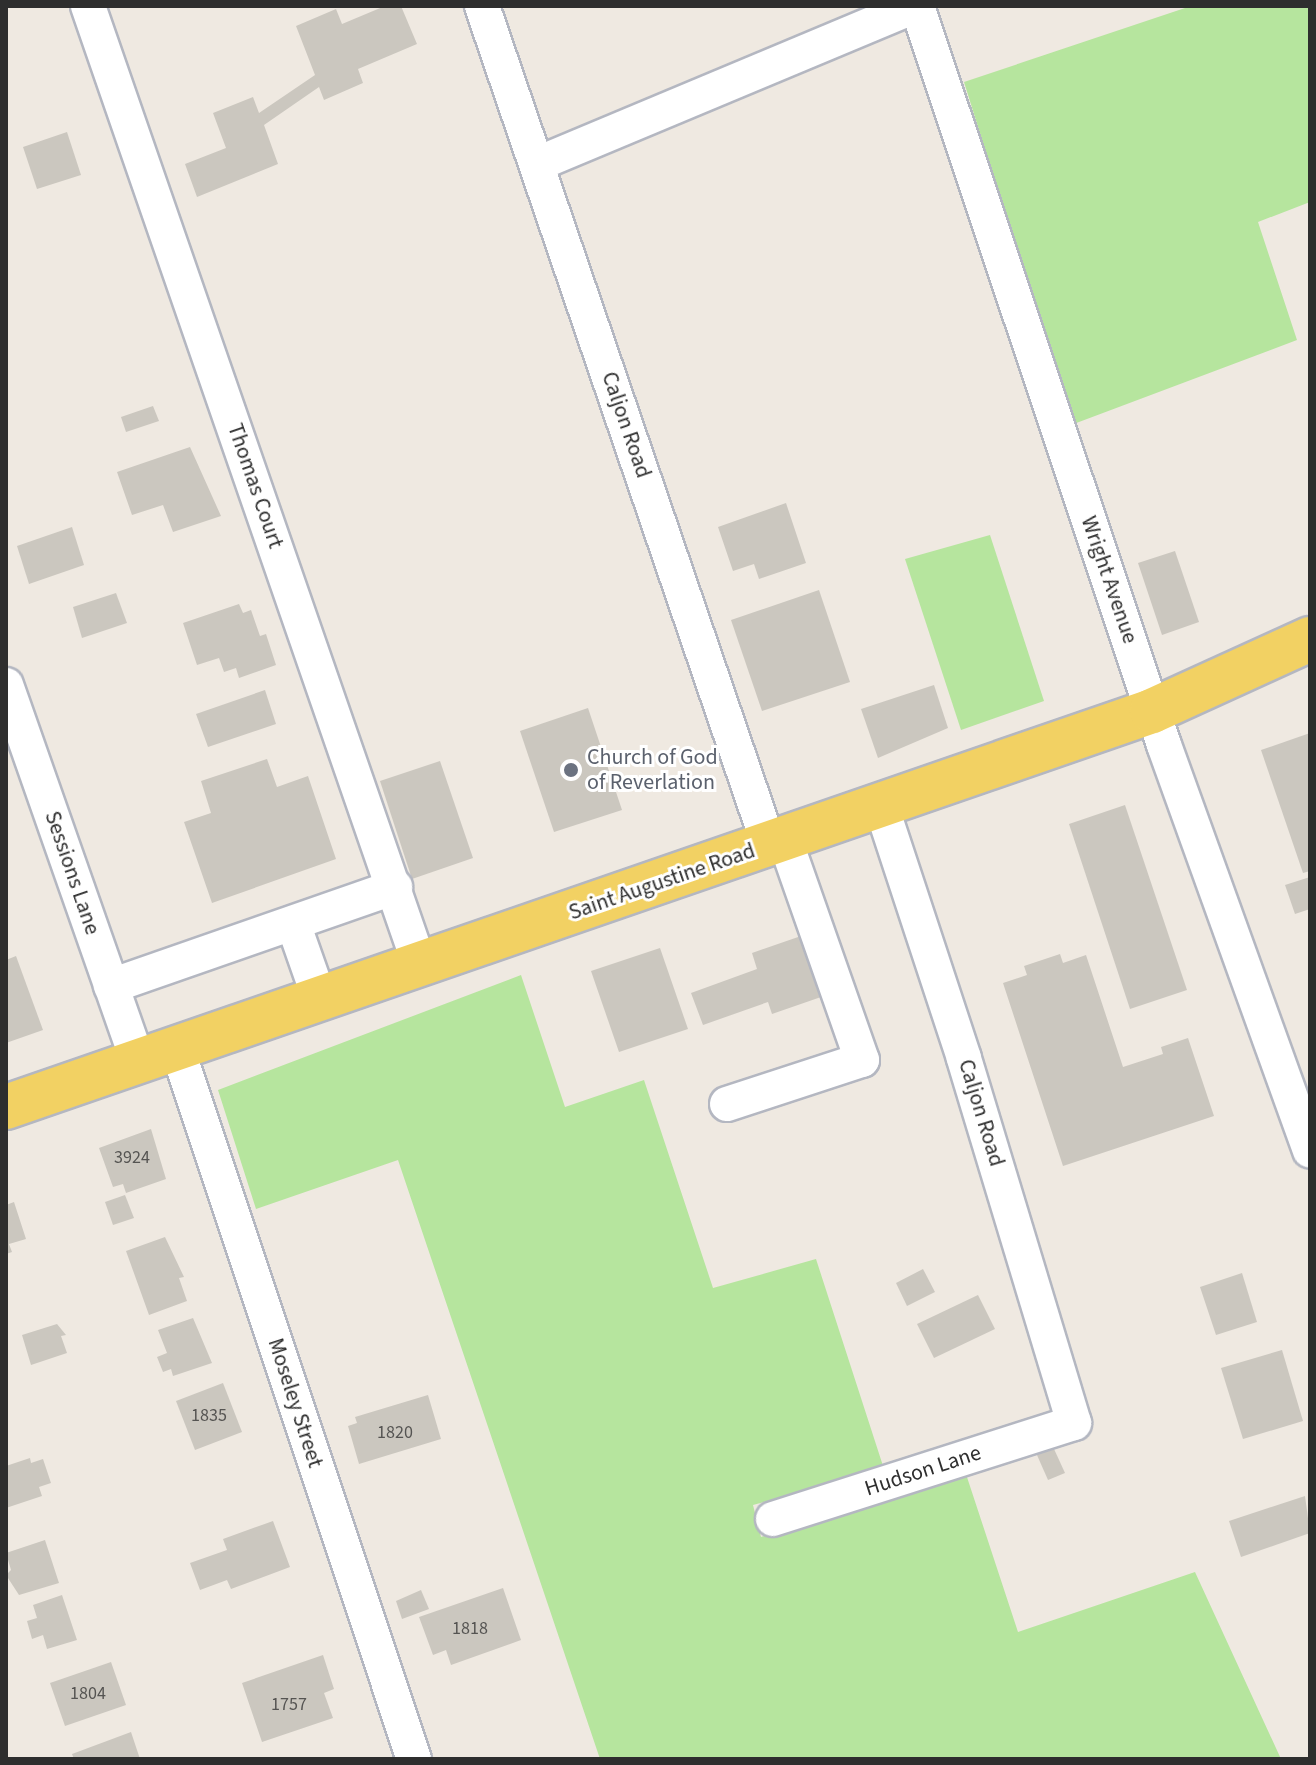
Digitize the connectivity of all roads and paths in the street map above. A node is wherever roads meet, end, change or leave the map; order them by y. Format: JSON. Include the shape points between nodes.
{"nodes":[{"id":1,"x":88,"y":6,"type":"edge"},
{"id":2,"x":482,"y":6,"type":"edge"},
{"id":3,"x":916,"y":6,"type":"edge"},
{"id":4,"x":537,"y":164,"type":"junction"},
{"id":5,"x":1310,"y":639,"type":"edge"},
{"id":6,"x":6,"y":685,"type":"edge"},
{"id":7,"x":1152,"y":711,"type":"junction"},
{"id":8,"x":881,"y":805,"type":"junction"},
{"id":9,"x":777,"y":842,"type":"junction"},
{"id":10,"x":395,"y":887,"type":"junction"},
{"id":11,"x":293,"y":923,"type":"junction"},
{"id":12,"x":420,"y":966,"type":"junction"},
{"id":13,"x":111,"y":986,"type":"junction"},
{"id":14,"x":320,"y":1000,"type":"junction"},
{"id":15,"x":157,"y":1054,"type":"junction"},
{"id":16,"x":727,"y":1104,"type":"dead end"},
{"id":17,"x":6,"y":1107,"type":"edge"},
{"id":18,"x":1310,"y":1150,"type":"edge"},
{"id":19,"x":1074,"y":1423,"type":"joint"},
{"id":20,"x":773,"y":1519,"type":"dead end"},
{"id":21,"x":414,"y":1759,"type":"edge"}],
"edges":[{"from":1,"to":10,"type":"street","name":"Thomas Court"},
{"from":2,"to":4,"type":"street","name":"Caljon Road"},
{"from":3,"to":4,"type":"street"},
{"from":3,"to":7,"type":"street","name":"Wright Avenue"},
{"from":4,"to":9,"type":"street","name":"Caljon Road"},
{"from":5,"to":7,"type":"main road","name":"Saint Augustine Road"},
{"from":6,"to":13,"type":"street","name":"Sessions Lane"},
{"from":7,"to":8,"type":"main road","name":"Saint Augustine Road"},
{"from":7,"to":18,"type":"street","name":"Wright Avenue"},
{"from":8,"to":9,"type":"main road","name":"Saint Augustine Road"},
{"from":8,"to":19,"type":"street","name":"Caljon Road"},
{"from":9,"to":12,"type":"main road","name":"Saint Augustine Road"},
{"from":9,"to":16,"type":"street","name":"Caljon Road","via":[[862,1060]]},
{"from":10,"to":11,"type":"street"},
{"from":10,"to":12,"type":"street","name":"Thomas Court"},
{"from":11,"to":13,"type":"street"},
{"from":11,"to":14,"type":"street"},
{"from":12,"to":14,"type":"main road","name":"Saint Augustine Road"},
{"from":13,"to":15,"type":"street","name":"Sessions Lane"},
{"from":14,"to":15,"type":"main road","name":"Saint Augustine Road"},
{"from":15,"to":17,"type":"main road","name":"Saint Augustine Road"},
{"from":15,"to":21,"type":"street","name":"Moseley Street"},
{"from":19,"to":20,"type":"street","name":"Hudson Lane"}]}
